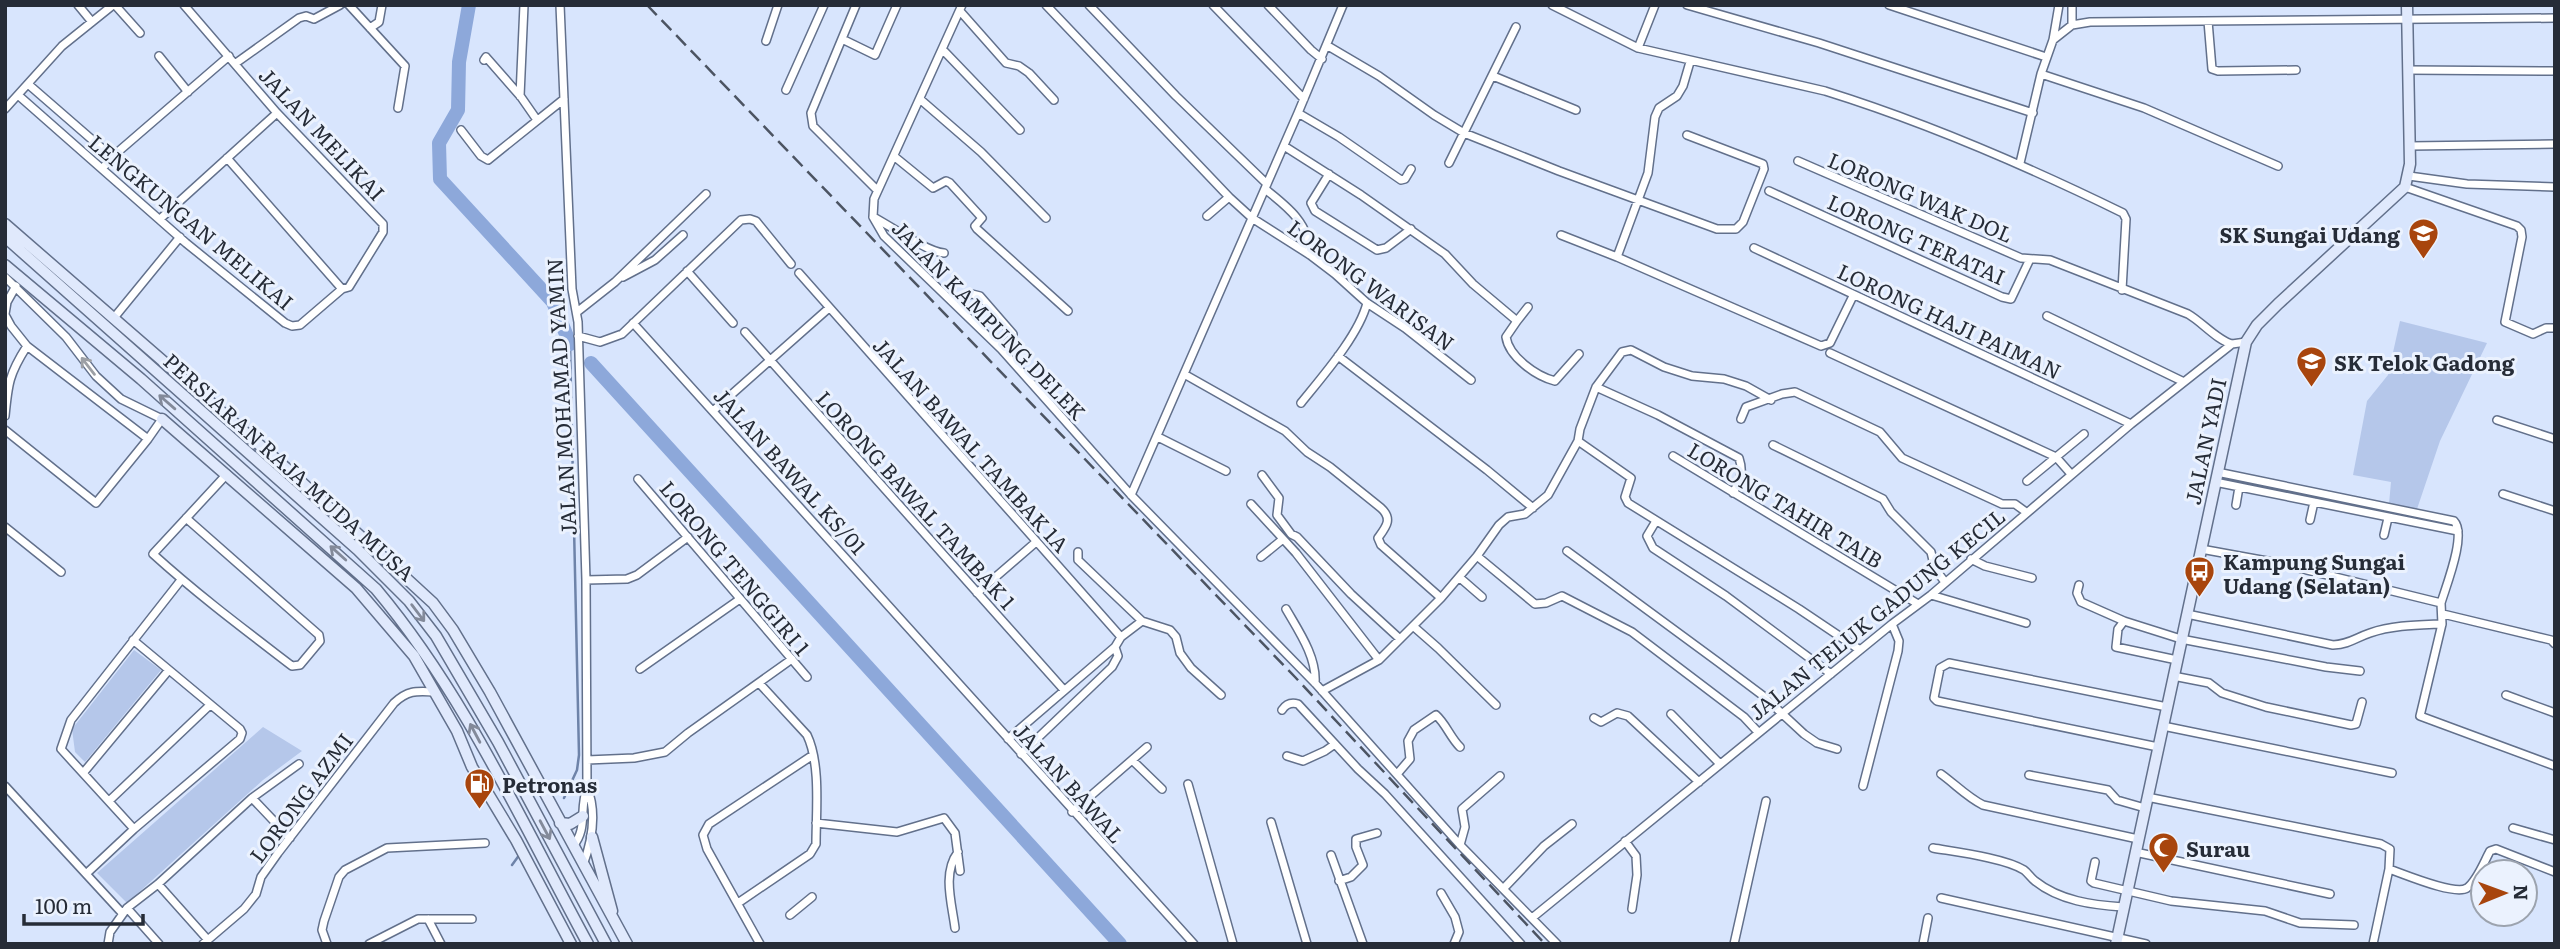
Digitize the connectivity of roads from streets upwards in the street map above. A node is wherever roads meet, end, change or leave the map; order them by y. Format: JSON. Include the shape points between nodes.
{"nodes":[{"id":1,"x":78,"y":5,"type":"edge"},
{"id":2,"x":114,"y":5,"type":"edge"},
{"id":3,"x":184,"y":5,"type":"edge"},
{"id":4,"x":340,"y":5,"type":"edge"},
{"id":5,"x":349,"y":5,"type":"edge"},
{"id":6,"x":383,"y":5,"type":"edge"},
{"id":7,"x":524,"y":5,"type":"edge"},
{"id":8,"x":560,"y":5,"type":"edge"},
{"id":9,"x":778,"y":5,"type":"edge"},
{"id":10,"x":824,"y":5,"type":"edge"},
{"id":11,"x":856,"y":5,"type":"edge"},
{"id":12,"x":897,"y":5,"type":"edge"},
{"id":13,"x":1046,"y":5,"type":"edge"},
{"id":14,"x":1089,"y":5,"type":"edge"},
{"id":15,"x":1213,"y":5,"type":"edge"},
{"id":16,"x":1268,"y":5,"type":"edge"},
{"id":17,"x":1552,"y":5,"type":"edge"},
{"id":18,"x":1655,"y":5,"type":"edge"},
{"id":19,"x":1686,"y":5,"type":"edge"},
{"id":20,"x":1889,"y":5,"type":"edge"},
{"id":21,"x":2060,"y":5,"type":"edge"},
{"id":22,"x":2071,"y":5,"type":"edge"},
{"id":23,"x":2407,"y":5,"type":"edge"},
{"id":24,"x":1343,"y":6,"type":"edge"},
{"id":25,"x":961,"y":8,"type":"edge"},
{"id":26,"x":2555,"y":18,"type":"edge"},
{"id":27,"x":2408,"y":20,"type":"junction"},
{"id":28,"x":2208,"y":21,"type":"junction"},
{"id":29,"x":92,"y":22,"type":"junction"},
{"id":30,"x":2072,"y":25,"type":"junction"},
{"id":31,"x":1516,"y":27,"type":"dead end"},
{"id":32,"x":370,"y":28,"type":"junction"},
{"id":33,"x":140,"y":33,"type":"dead end"},
{"id":34,"x":842,"y":39,"type":"junction"},
{"id":35,"x":2053,"y":40,"type":"junction"},
{"id":36,"x":766,"y":41,"type":"dead end"},
{"id":37,"x":1328,"y":46,"type":"junction"},
{"id":38,"x":1638,"y":48,"type":"junction"},
{"id":39,"x":943,"y":50,"type":"junction"},
{"id":40,"x":159,"y":56,"type":"dead end"},
{"id":41,"x":229,"y":56,"type":"junction"},
{"id":42,"x":2046,"y":57,"type":"junction"},
{"id":43,"x":1322,"y":59,"type":"junction"},
{"id":44,"x":484,"y":60,"type":"dead end"},
{"id":45,"x":1690,"y":62,"type":"junction"},
{"id":46,"x":236,"y":63,"type":"junction"},
{"id":47,"x":2296,"y":70,"type":"dead end"},
{"id":48,"x":2409,"y":70,"type":"junction"},
{"id":49,"x":2555,"y":71,"type":"edge"},
{"id":50,"x":2041,"y":74,"type":"junction"},
{"id":51,"x":1493,"y":76,"type":"junction"},
{"id":52,"x":28,"y":84,"type":"junction"},
{"id":53,"x":786,"y":90,"type":"dead end"},
{"id":54,"x":188,"y":92,"type":"junction"},
{"id":55,"x":18,"y":95,"type":"junction"},
{"id":56,"x":520,"y":96,"type":"junction"},
{"id":57,"x":564,"y":99,"type":"junction"},
{"id":58,"x":1304,"y":99,"type":"junction"},
{"id":59,"x":921,"y":100,"type":"junction"},
{"id":60,"x":1054,"y":100,"type":"dead end"},
{"id":61,"x":398,"y":108,"type":"dead end"},
{"id":62,"x":5,"y":109,"type":"edge"},
{"id":63,"x":1576,"y":110,"type":"dead end"},
{"id":64,"x":278,"y":113,"type":"junction"},
{"id":65,"x":1298,"y":113,"type":"junction"},
{"id":66,"x":2033,"y":113,"type":"junction"},
{"id":67,"x":537,"y":120,"type":"junction"},
{"id":68,"x":461,"y":130,"type":"dead end"},
{"id":69,"x":1020,"y":130,"type":"dead end"},
{"id":70,"x":1464,"y":133,"type":"junction"},
{"id":71,"x":1687,"y":135,"type":"dead end"},
{"id":72,"x":2555,"y":144,"type":"edge"},
{"id":73,"x":1284,"y":146,"type":"junction"},
{"id":74,"x":2410,"y":146,"type":"junction"},
{"id":75,"x":112,"y":157,"type":"junction"},
{"id":76,"x":895,"y":157,"type":"junction"},
{"id":77,"x":226,"y":158,"type":"junction"},
{"id":78,"x":1798,"y":161,"type":"dead end"},
{"id":79,"x":1449,"y":163,"type":"dead end"},
{"id":80,"x":2020,"y":163,"type":"junction"},
{"id":81,"x":2278,"y":166,"type":"dead end"},
{"id":82,"x":102,"y":169,"type":"junction"},
{"id":83,"x":1411,"y":169,"type":"dead end"},
{"id":84,"x":1329,"y":174,"type":"junction"},
{"id":85,"x":2409,"y":176,"type":"junction"},
{"id":86,"x":1266,"y":186,"type":"junction"},
{"id":87,"x":2405,"y":187,"type":"junction"},
{"id":88,"x":2555,"y":187,"type":"edge"},
{"id":89,"x":877,"y":190,"type":"junction"},
{"id":90,"x":1769,"y":191,"type":"dead end"},
{"id":91,"x":705,"y":194,"type":"dead end"},
{"id":92,"x":1229,"y":197,"type":"junction"},
{"id":93,"x":1637,"y":199,"type":"junction"},
{"id":94,"x":1206,"y":216,"type":"dead end"},
{"id":95,"x":873,"y":217,"type":"junction"},
{"id":96,"x":1046,"y":218,"type":"dead end"},
{"id":97,"x":1252,"y":218,"type":"junction"},
{"id":98,"x":160,"y":219,"type":"junction"},
{"id":99,"x":5,"y":224,"type":"edge"},
{"id":100,"x":1411,"y":229,"type":"junction"},
{"id":101,"x":683,"y":235,"type":"dead end"},
{"id":102,"x":1561,"y":235,"type":"dead end"},
{"id":103,"x":5,"y":237,"type":"edge"},
{"id":104,"x":180,"y":237,"type":"junction"},
{"id":105,"x":1754,"y":248,"type":"dead end"},
{"id":106,"x":944,"y":253,"type":"dead end"},
{"id":107,"x":1310,"y":255,"type":"junction"},
{"id":108,"x":1617,"y":257,"type":"junction"},
{"id":109,"x":2031,"y":259,"type":"junction"},
{"id":110,"x":791,"y":264,"type":"dead end"},
{"id":111,"x":5,"y":265,"type":"edge"},
{"id":112,"x":688,"y":271,"type":"junction"},
{"id":113,"x":799,"y":273,"type":"dead end"},
{"id":114,"x":16,"y":274,"type":"junction"},
{"id":115,"x":5,"y":278,"type":"edge"},
{"id":116,"x":619,"y":278,"type":"junction"},
{"id":117,"x":16,"y":288,"type":"junction"},
{"id":118,"x":342,"y":289,"type":"junction"},
{"id":119,"x":2122,"y":290,"type":"junction"},
{"id":120,"x":1853,"y":296,"type":"junction"},
{"id":121,"x":951,"y":300,"type":"junction"},
{"id":122,"x":1367,"y":303,"type":"junction"},
{"id":123,"x":1528,"y":307,"type":"dead end"},
{"id":124,"x":829,"y":308,"type":"junction"},
{"id":125,"x":1068,"y":311,"type":"dead end"},
{"id":126,"x":577,"y":312,"type":"junction"},
{"id":127,"x":5,"y":314,"type":"edge"},
{"id":128,"x":2047,"y":316,"type":"dead end"},
{"id":129,"x":113,"y":319,"type":"junction"},
{"id":130,"x":1517,"y":321,"type":"junction"},
{"id":131,"x":633,"y":323,"type":"junction"},
{"id":132,"x":733,"y":323,"type":"dead end"},
{"id":133,"x":2555,"y":328,"type":"edge"},
{"id":134,"x":745,"y":332,"type":"dead end"},
{"id":135,"x":578,"y":336,"type":"junction"},
{"id":136,"x":2246,"y":342,"type":"junction"},
{"id":137,"x":2232,"y":344,"type":"junction"},
{"id":138,"x":27,"y":346,"type":"junction"},
{"id":139,"x":1001,"y":349,"type":"junction"},
{"id":140,"x":1830,"y":353,"type":"dead end"},
{"id":141,"x":1579,"y":354,"type":"dead end"},
{"id":142,"x":1338,"y":356,"type":"junction"},
{"id":143,"x":770,"y":360,"type":"junction"},
{"id":144,"x":1184,"y":374,"type":"junction"},
{"id":145,"x":1471,"y":380,"type":"dead end"},
{"id":146,"x":2184,"y":382,"type":"junction"},
{"id":147,"x":1596,"y":387,"type":"junction"},
{"id":148,"x":1771,"y":400,"type":"junction"},
{"id":149,"x":1301,"y":403,"type":"dead end"},
{"id":150,"x":714,"y":410,"type":"junction"},
{"id":151,"x":5,"y":416,"type":"edge"},
{"id":152,"x":162,"y":419,"type":"junction"},
{"id":153,"x":1741,"y":419,"type":"dead end"},
{"id":154,"x":2497,"y":420,"type":"dead end"},
{"id":155,"x":2131,"y":424,"type":"junction"},
{"id":156,"x":5,"y":430,"type":"edge"},
{"id":157,"x":2084,"y":434,"type":"dead end"},
{"id":158,"x":1158,"y":437,"type":"junction"},
{"id":159,"x":148,"y":439,"type":"junction"},
{"id":160,"x":2555,"y":439,"type":"edge"},
{"id":161,"x":1578,"y":441,"type":"junction"},
{"id":162,"x":1773,"y":445,"type":"dead end"},
{"id":163,"x":1673,"y":456,"type":"dead end"},
{"id":164,"x":2056,"y":457,"type":"junction"},
{"id":165,"x":1226,"y":471,"type":"dead end"},
{"id":166,"x":227,"y":474,"type":"junction"},
{"id":167,"x":2071,"y":474,"type":"junction"},
{"id":168,"x":1262,"y":475,"type":"dead end"},
{"id":169,"x":2216,"y":477,"type":"junction"},
{"id":170,"x":638,"y":479,"type":"dead end"},
{"id":171,"x":2027,"y":481,"type":"dead end"},
{"id":172,"x":2239,"y":487,"type":"junction"},
{"id":173,"x":1733,"y":493,"type":"junction"},
{"id":174,"x":2503,"y":494,"type":"dead end"},
{"id":175,"x":1131,"y":495,"type":"junction"},
{"id":176,"x":2314,"y":502,"type":"junction"},
{"id":177,"x":1251,"y":504,"type":"dead end"},
{"id":178,"x":2236,"y":505,"type":"dead end"},
{"id":179,"x":1533,"y":509,"type":"junction"},
{"id":180,"x":2555,"y":511,"type":"edge"},
{"id":181,"x":2026,"y":512,"type":"junction"},
{"id":182,"x":186,"y":518,"type":"junction"},
{"id":183,"x":2388,"y":518,"type":"junction"},
{"id":184,"x":2310,"y":520,"type":"dead end"},
{"id":185,"x":1656,"y":521,"type":"junction"},
{"id":186,"x":5,"y":527,"type":"edge"},
{"id":187,"x":2458,"y":529,"type":"junction"},
{"id":188,"x":2384,"y":535,"type":"dead end"},
{"id":189,"x":688,"y":537,"type":"junction"},
{"id":190,"x":1283,"y":538,"type":"junction"},
{"id":191,"x":1036,"y":542,"type":"junction"},
{"id":192,"x":2201,"y":549,"type":"junction"},
{"id":193,"x":1567,"y":551,"type":"dead end"},
{"id":194,"x":1078,"y":552,"type":"dead end"},
{"id":195,"x":1477,"y":556,"type":"junction"},
{"id":196,"x":1261,"y":557,"type":"dead end"},
{"id":197,"x":1971,"y":559,"type":"junction"},
{"id":198,"x":61,"y":572,"type":"dead end"},
{"id":199,"x":1459,"y":577,"type":"junction"},
{"id":200,"x":2032,"y":578,"type":"dead end"},
{"id":201,"x":181,"y":580,"type":"junction"},
{"id":202,"x":586,"y":580,"type":"junction"},
{"id":203,"x":1945,"y":582,"type":"junction"},
{"id":204,"x":2079,"y":585,"type":"dead end"},
{"id":205,"x":977,"y":593,"type":"junction"},
{"id":206,"x":1931,"y":595,"type":"junction"},
{"id":207,"x":1482,"y":597,"type":"dead end"},
{"id":208,"x":1441,"y":598,"type":"junction"},
{"id":209,"x":740,"y":599,"type":"junction"},
{"id":210,"x":2441,"y":603,"type":"junction"},
{"id":211,"x":1918,"y":604,"type":"junction"},
{"id":212,"x":1286,"y":609,"type":"dead end"},
{"id":213,"x":2187,"y":614,"type":"junction"},
{"id":214,"x":2443,"y":614,"type":"junction"},
{"id":215,"x":1142,"y":621,"type":"junction"},
{"id":216,"x":2123,"y":621,"type":"junction"},
{"id":217,"x":2026,"y":623,"type":"dead end"},
{"id":218,"x":1892,"y":624,"type":"junction"},
{"id":219,"x":2442,"y":624,"type":"junction"},
{"id":220,"x":1413,"y":626,"type":"junction"},
{"id":221,"x":1121,"y":636,"type":"junction"},
{"id":222,"x":1400,"y":639,"type":"junction"},
{"id":223,"x":2181,"y":639,"type":"junction"},
{"id":224,"x":133,"y":640,"type":"junction"},
{"id":225,"x":921,"y":642,"type":"joint"},
{"id":226,"x":2555,"y":644,"type":"edge"},
{"id":227,"x":1115,"y":647,"type":"junction"},
{"id":228,"x":1860,"y":650,"type":"junction"},
{"id":229,"x":792,"y":659,"type":"junction"},
{"id":230,"x":1379,"y":660,"type":"junction"},
{"id":231,"x":2177,"y":660,"type":"junction"},
{"id":232,"x":640,"y":669,"type":"dead end"},
{"id":233,"x":168,"y":671,"type":"junction"},
{"id":234,"x":2360,"y":671,"type":"dead end"},
{"id":235,"x":1831,"y":674,"type":"junction"},
{"id":236,"x":2174,"y":676,"type":"junction"},
{"id":237,"x":807,"y":677,"type":"dead end"},
{"id":238,"x":759,"y":683,"type":"junction"},
{"id":239,"x":1315,"y":683,"type":"junction"},
{"id":240,"x":1064,"y":690,"type":"junction"},
{"id":241,"x":1322,"y":691,"type":"junction"},
{"id":242,"x":435,"y":692,"type":"junction"},
{"id":243,"x":1222,"y":695,"type":"dead end"},
{"id":244,"x":2506,"y":695,"type":"dead end"},
{"id":245,"x":2362,"y":702,"type":"dead end"},
{"id":246,"x":210,"y":705,"type":"junction"},
{"id":247,"x":1496,"y":705,"type":"dead end"},
{"id":248,"x":2167,"y":707,"type":"junction"},
{"id":249,"x":1282,"y":710,"type":"dead end"},
{"id":250,"x":2555,"y":713,"type":"edge"},
{"id":251,"x":1671,"y":714,"type":"dead end"},
{"id":252,"x":1780,"y":714,"type":"junction"},
{"id":253,"x":1594,"y":718,"type":"dead end"},
{"id":254,"x":2163,"y":726,"type":"junction"},
{"id":255,"x":1758,"y":733,"type":"junction"},
{"id":256,"x":1008,"y":739,"type":"junction"},
{"id":257,"x":1335,"y":744,"type":"junction"},
{"id":258,"x":1147,"y":747,"type":"dead end"},
{"id":259,"x":1460,"y":747,"type":"dead end"},
{"id":260,"x":2158,"y":747,"type":"junction"},
{"id":261,"x":1837,"y":749,"type":"dead end"},
{"id":262,"x":1021,"y":754,"type":"junction"},
{"id":263,"x":813,"y":755,"type":"junction"},
{"id":264,"x":1287,"y":756,"type":"dead end"},
{"id":265,"x":587,"y":760,"type":"junction"},
{"id":266,"x":1132,"y":760,"type":"junction"},
{"id":267,"x":299,"y":764,"type":"dead end"},
{"id":268,"x":1720,"y":764,"type":"junction"},
{"id":269,"x":2555,"y":766,"type":"edge"},
{"id":270,"x":84,"y":772,"type":"junction"},
{"id":271,"x":1398,"y":773,"type":"junction"},
{"id":272,"x":2392,"y":773,"type":"dead end"},
{"id":273,"x":1941,"y":774,"type":"dead end"},
{"id":274,"x":2029,"y":775,"type":"dead end"},
{"id":275,"x":1500,"y":776,"type":"dead end"},
{"id":276,"x":1699,"y":782,"type":"junction"},
{"id":277,"x":1188,"y":784,"type":"dead end"},
{"id":278,"x":5,"y":786,"type":"edge"},
{"id":279,"x":1863,"y":786,"type":"dead end"},
{"id":280,"x":587,"y":787,"type":"junction"},
{"id":281,"x":1162,"y":789,"type":"dead end"},
{"id":282,"x":251,"y":798,"type":"junction"},
{"id":283,"x":109,"y":801,"type":"junction"},
{"id":284,"x":1766,"y":801,"type":"dead end"},
{"id":285,"x":2146,"y":802,"type":"junction"},
{"id":286,"x":1072,"y":812,"type":"junction"},
{"id":287,"x":583,"y":816,"type":"junction"},
{"id":288,"x":1271,"y":822,"type":"dead end"},
{"id":289,"x":559,"y":823,"type":"junction"},
{"id":290,"x":816,"y":823,"type":"junction"},
{"id":291,"x":1572,"y":824,"type":"dead end"},
{"id":292,"x":2514,"y":828,"type":"dead end"},
{"id":293,"x":134,"y":829,"type":"junction"},
{"id":294,"x":1377,"y":833,"type":"dead end"},
{"id":295,"x":592,"y":837,"type":"junction"},
{"id":296,"x":290,"y":838,"type":"junction"},
{"id":297,"x":2138,"y":839,"type":"junction"},
{"id":298,"x":2555,"y":840,"type":"edge"},
{"id":299,"x":1625,"y":841,"type":"junction"},
{"id":300,"x":485,"y":843,"type":"dead end"},
{"id":301,"x":1460,"y":845,"type":"junction"},
{"id":302,"x":573,"y":846,"type":"junction"},
{"id":303,"x":1933,"y":848,"type":"dead end"},
{"id":304,"x":958,"y":852,"type":"junction"},
{"id":305,"x":2135,"y":852,"type":"junction"},
{"id":306,"x":1331,"y":855,"type":"dead end"},
{"id":307,"x":2095,"y":862,"type":"dead end"},
{"id":308,"x":544,"y":863,"type":"junction"},
{"id":309,"x":583,"y":865,"type":"junction"},
{"id":310,"x":532,"y":869,"type":"junction"},
{"id":311,"x":2389,"y":869,"type":"junction"},
{"id":312,"x":960,"y":871,"type":"dead end"},
{"id":313,"x":2555,"y":872,"type":"edge"},
{"id":314,"x":87,"y":873,"type":"junction"},
{"id":315,"x":1339,"y":881,"type":"junction"},
{"id":316,"x":574,"y":883,"type":"junction"},
{"id":317,"x":158,"y":884,"type":"junction"},
{"id":318,"x":1504,"y":888,"type":"junction"},
{"id":319,"x":2128,"y":890,"type":"junction"},
{"id":320,"x":1441,"y":893,"type":"dead end"},
{"id":321,"x":2330,"y":894,"type":"dead end"},
{"id":322,"x":812,"y":897,"type":"dead end"},
{"id":323,"x":601,"y":898,"type":"junction"},
{"id":324,"x":1941,"y":898,"type":"dead end"},
{"id":325,"x":738,"y":902,"type":"junction"},
{"id":326,"x":2123,"y":907,"type":"junction"},
{"id":327,"x":1632,"y":909,"type":"dead end"},
{"id":328,"x":125,"y":910,"type":"junction"},
{"id":329,"x":790,"y":915,"type":"dead end"},
{"id":330,"x":1532,"y":918,"type":"junction"},
{"id":331,"x":1928,"y":918,"type":"dead end"},
{"id":332,"x":428,"y":919,"type":"junction"},
{"id":333,"x":472,"y":919,"type":"dead end"},
{"id":334,"x":2354,"y":925,"type":"dead end"},
{"id":335,"x":617,"y":926,"type":"junction"},
{"id":336,"x":955,"y":928,"type":"dead end"},
{"id":337,"x":2117,"y":940,"type":"edge"},
{"id":338,"x":206,"y":942,"type":"edge"},
{"id":339,"x":108,"y":944,"type":"edge"},
{"id":340,"x":159,"y":944,"type":"edge"},
{"id":341,"x":327,"y":944,"type":"edge"},
{"id":342,"x":369,"y":944,"type":"edge"},
{"id":343,"x":441,"y":944,"type":"edge"},
{"id":344,"x":571,"y":944,"type":"edge"},
{"id":345,"x":588,"y":944,"type":"edge"},
{"id":346,"x":606,"y":944,"type":"edge"},
{"id":347,"x":627,"y":944,"type":"edge"},
{"id":348,"x":760,"y":944,"type":"edge"},
{"id":349,"x":1194,"y":944,"type":"edge"},
{"id":350,"x":1233,"y":944,"type":"edge"},
{"id":351,"x":1307,"y":944,"type":"edge"},
{"id":352,"x":1363,"y":944,"type":"edge"},
{"id":353,"x":1454,"y":944,"type":"edge"},
{"id":354,"x":1521,"y":944,"type":"edge"},
{"id":355,"x":1557,"y":944,"type":"edge"},
{"id":356,"x":1734,"y":944,"type":"edge"},
{"id":357,"x":1923,"y":944,"type":"edge"},
{"id":358,"x":2146,"y":944,"type":"edge"},
{"id":359,"x":2373,"y":944,"type":"edge"}],
"edges":[{"from":1,"to":29,"type":"street"},
{"from":2,"to":29,"type":"street"},
{"from":2,"to":33,"type":"street"},
{"from":3,"to":41,"type":"street","name":"JALAN MELIKAI"},
{"from":4,"to":46,"type":"street","via":[[314,19],[299,18]]},
{"from":5,"to":32,"type":"street"},
{"from":6,"to":32,"type":"street","via":[[379,22]]},
{"from":7,"to":56,"type":"street"},
{"from":8,"to":57,"type":"street","name":"JALAN MOHAMAD YAMIN"},
{"from":9,"to":36,"type":"street"},
{"from":10,"to":53,"type":"street"},
{"from":11,"to":34,"type":"street"},
{"from":12,"to":34,"type":"street","via":[[875,55]]},
{"from":13,"to":92,"type":"street","name":"LORONG WARISAN"},
{"from":14,"to":86,"type":"street"},
{"from":15,"to":58,"type":"street"},
{"from":16,"to":43,"type":"street"},
{"from":17,"to":38,"type":"street"},
{"from":18,"to":38,"type":"street"},
{"from":19,"to":66,"type":"street"},
{"from":20,"to":42,"type":"street"},
{"from":21,"to":35,"type":"street"},
{"from":22,"to":30,"type":"street"},
{"from":23,"to":27,"type":"street","name":"JALAN YADI"},
{"from":24,"to":37,"type":"street"},
{"from":25,"to":39,"type":"street"},
{"from":25,"to":60,"type":"street","via":[[1006,63],[1029,73]]},
{"from":26,"to":27,"type":"street"},
{"from":27,"to":28,"type":"street"},
{"from":27,"to":48,"type":"street","name":"JALAN YADI"},
{"from":28,"to":30,"type":"street"},
{"from":28,"to":47,"type":"street","via":[[2212,69]]},
{"from":29,"to":52,"type":"street","via":[[62,46]]},
{"from":30,"to":35,"type":"street"},
{"from":31,"to":51,"type":"street"},
{"from":32,"to":61,"type":"street","via":[[405,66]]},
{"from":34,"to":89,"type":"street","via":[[810,120]]},
{"from":35,"to":42,"type":"street"},
{"from":37,"to":43,"type":"street"},
{"from":37,"to":70,"type":"street"},
{"from":38,"to":45,"type":"street"},
{"from":39,"to":59,"type":"street"},
{"from":39,"to":69,"type":"street"},
{"from":40,"to":54,"type":"street"},
{"from":41,"to":46,"type":"street","name":"JALAN MELIKAI"},
{"from":41,"to":54,"type":"street"},
{"from":42,"to":50,"type":"street"},
{"from":43,"to":58,"type":"street"},
{"from":44,"to":56,"type":"street","via":[[486,57]]},
{"from":45,"to":80,"type":"street","via":[[1825,91]]},
{"from":45,"to":93,"type":"street","via":[[1677,96],[1659,108],[1655,117],[1648,170]]},
{"from":46,"to":64,"type":"street","name":"JALAN MELIKAI"},
{"from":48,"to":49,"type":"street"},
{"from":48,"to":74,"type":"street","name":"JALAN YADI"},
{"from":50,"to":66,"type":"street"},
{"from":50,"to":81,"type":"street","via":[[2144,108]]},
{"from":51,"to":63,"type":"street"},
{"from":51,"to":70,"type":"street"},
{"from":52,"to":55,"type":"street"},
{"from":52,"to":75,"type":"street"},
{"from":54,"to":75,"type":"street"},
{"from":55,"to":62,"type":"street"},
{"from":55,"to":82,"type":"street","name":"LENGKUNGAN MELIKAI"},
{"from":56,"to":67,"type":"street"},
{"from":57,"to":67,"type":"street"},
{"from":57,"to":126,"type":"street","name":"JALAN MOHAMAD YAMIN","via":[[572,289]]},
{"from":58,"to":65,"type":"street"},
{"from":59,"to":76,"type":"street"},
{"from":59,"to":96,"type":"street"},
{"from":64,"to":77,"type":"street"},
{"from":64,"to":118,"type":"street","name":"JALAN MELIKAI","via":[[383,224],[383,232],[349,288]]},
{"from":65,"to":73,"type":"street"},
{"from":65,"to":83,"type":"street","via":[[1401,180]]},
{"from":66,"to":80,"type":"street"},
{"from":67,"to":68,"type":"street","via":[[488,160]]},
{"from":70,"to":79,"type":"street"},
{"from":70,"to":93,"type":"street"},
{"from":71,"to":93,"type":"street","via":[[1763,164],[1743,222],[1736,229],[1717,229]]},
{"from":72,"to":74,"type":"street"},
{"from":73,"to":84,"type":"street"},
{"from":73,"to":86,"type":"street"},
{"from":74,"to":85,"type":"street","name":"JALAN YADI"},
{"from":75,"to":82,"type":"street"},
{"from":76,"to":89,"type":"street"},
{"from":76,"to":125,"type":"street","via":[[933,188],[950,183],[982,218],[977,229]]},
{"from":77,"to":98,"type":"street"},
{"from":77,"to":118,"type":"street"},
{"from":78,"to":109,"type":"street","name":"LORONG WAK DOL"},
{"from":80,"to":119,"type":"street","via":[[2123,213]]},
{"from":82,"to":98,"type":"street","name":"LENGKUNGAN MELIKAI"},
{"from":84,"to":100,"type":"street"},
{"from":84,"to":100,"type":"street","via":[[1311,203],[1315,211],[1377,250]]},
{"from":85,"to":87,"type":"street","name":"JALAN YADI"},
{"from":85,"to":88,"type":"street","via":[[2467,184]]},
{"from":86,"to":97,"type":"street"},
{"from":86,"to":107,"type":"street","via":[[1304,227]]},
{"from":87,"to":133,"type":"street","via":[[2521,230],[2507,324],[2533,334]]},
{"from":87,"to":136,"type":"street","name":"JALAN YADI","via":[[2278,304]]},
{"from":89,"to":95,"type":"street","name":"JALAN KAMPUNG DELEK"},
{"from":90,"to":109,"type":"street","name":"LORONG TERATAI","via":[[2002,297],[2011,299],[2015,294]]},
{"from":91,"to":116,"type":"street"},
{"from":92,"to":94,"type":"street"},
{"from":92,"to":97,"type":"street","name":"LORONG WARISAN"},
{"from":93,"to":108,"type":"street"},
{"from":95,"to":106,"type":"street","via":[[928,250]]},
{"from":95,"to":121,"type":"street","name":"JALAN KAMPUNG DELEK","via":[[884,236]]},
{"from":97,"to":107,"type":"street","name":"LORONG WARISAN"},
{"from":97,"to":144,"type":"street"},
{"from":98,"to":104,"type":"street","name":"LENGKUNGAN MELIKAI"},
{"from":99,"to":129,"type":"street"},
{"from":100,"to":130,"type":"street"},
{"from":101,"to":116,"type":"street","via":[[655,260]]},
{"from":102,"to":108,"type":"street"},
{"from":103,"to":316,"type":"street","name":"PERSIARAN RAJA MUDA MUSA","one_way":true,"via":[[358,550],[409,601],[471,693]]},
{"from":104,"to":118,"type":"street","name":"LENGKUNGAN MELIKAI","via":[[292,326],[307,321]]},
{"from":104,"to":129,"type":"street"},
{"from":105,"to":120,"type":"street","name":"LORONG HAJI PAIMAN"},
{"from":107,"to":122,"type":"street","name":"LORONG WARISAN"},
{"from":108,"to":120,"type":"street","via":[[1821,346],[1830,343]]},
{"from":109,"to":119,"type":"street","name":"LORONG WAK DOL","via":[[2050,260]]},
{"from":110,"to":112,"type":"street","via":[[756,221],[746,219]]},
{"from":111,"to":114,"type":"street","name":"PERSIARAN RAJA MUDA MUSA"},
{"from":112,"to":131,"type":"street"},
{"from":112,"to":132,"type":"street"},
{"from":113,"to":124,"type":"street","name":"JALAN BAWAL TAMBAK 1A"},
{"from":114,"to":117,"type":"street"},
{"from":308,"to":114,"type":"street","name":"PERSIARAN RAJA MUDA MUSA","one_way":true,"via":[[463,710],[410,630],[376,589]]},
{"from":115,"to":117,"type":"street"},
{"from":116,"to":126,"type":"street"},
{"from":117,"to":127,"type":"street"},
{"from":152,"to":117,"type":"street","one_way":true,"via":[[121,399],[104,384],[66,337]]},
{"from":119,"to":137,"type":"street","name":"LORONG WAK DOL","via":[[2188,314]]},
{"from":120,"to":155,"type":"street","name":"LORONG HAJI PAIMAN"},
{"from":121,"to":139,"type":"street","name":"JALAN KAMPUNG DELEK"},
{"from":121,"to":139,"type":"street","via":[[972,293],[980,296],[1013,334]]},
{"from":122,"to":142,"type":"street"},
{"from":122,"to":145,"type":"street","name":"LORONG WARISAN"},
{"from":123,"to":130,"type":"street"},
{"from":124,"to":143,"type":"street"},
{"from":124,"to":191,"type":"street","name":"JALAN BAWAL TAMBAK 1A"},
{"from":126,"to":135,"type":"street","name":"JALAN MOHAMAD YAMIN"},
{"from":127,"to":138,"type":"street"},
{"from":128,"to":146,"type":"street"},
{"from":129,"to":289,"type":"street","via":[[433,603],[490,692]]},
{"from":130,"to":141,"type":"street","via":[[1506,337],[1507,345],[1517,358],[1548,379],[1560,377]]},
{"from":131,"to":135,"type":"street","via":[[607,341]]},
{"from":131,"to":150,"type":"street","name":"JALAN BAWAL KS/01"},
{"from":134,"to":143,"type":"street","name":"LORONG BAWAL TAMBAK 1"},
{"from":135,"to":202,"type":"street","name":"JALAN MOHAMAD YAMIN"},
{"from":136,"to":137,"type":"street"},
{"from":136,"to":169,"type":"street","name":"JALAN YADI"},
{"from":137,"to":146,"type":"street","name":"JALAN TELUK GADUNG KECIL"},
{"from":138,"to":151,"type":"street","via":[[8,381]]},
{"from":138,"to":159,"type":"street"},
{"from":139,"to":175,"type":"street","name":"JALAN KAMPUNG DELEK"},
{"from":140,"to":164,"type":"street"},
{"from":142,"to":149,"type":"street"},
{"from":142,"to":179,"type":"street"},
{"from":143,"to":150,"type":"street"},
{"from":143,"to":205,"type":"street","name":"LORONG BAWAL TAMBAK 1"},
{"from":144,"to":158,"type":"street"},
{"from":144,"to":208,"type":"street","via":[[1285,431],[1388,514],[1389,521],[1378,538],[1381,545]]},
{"from":146,"to":155,"type":"street","name":"JALAN TELUK GADUNG KECIL"},
{"from":147,"to":148,"type":"street","via":[[1622,352],[1631,350],[1664,367],[1724,379]]},
{"from":147,"to":161,"type":"street"},
{"from":147,"to":173,"type":"street","via":[[1739,458],[1743,471]]},
{"from":148,"to":153,"type":"street","via":[[1746,407]]},
{"from":148,"to":181,"type":"street","via":[[1795,392],[1880,432],[1902,458],[2002,504],[2015,503]]},
{"from":150,"to":225,"type":"street","name":"JALAN BAWAL KS/01"},
{"from":152,"to":159,"type":"street"},
{"from":152,"to":166,"type":"street"},
{"from":154,"to":160,"type":"street"},
{"from":155,"to":167,"type":"street","name":"JALAN TELUK GADUNG KECIL"},
{"from":156,"to":159,"type":"street","via":[[96,503]]},
{"from":157,"to":164,"type":"street"},
{"from":158,"to":165,"type":"street"},
{"from":158,"to":175,"type":"street"},
{"from":161,"to":179,"type":"street","via":[[1548,495]]},
{"from":161,"to":185,"type":"street","via":[[1631,478],[1625,497],[1628,503]]},
{"from":162,"to":203,"type":"street","via":[[1883,499],[1931,552],[1935,569]]},
{"from":163,"to":173,"type":"street","name":"LORONG TAHIR TAIB"},
{"from":164,"to":167,"type":"street"},
{"from":164,"to":171,"type":"street"},
{"from":166,"to":182,"type":"street"},
{"from":166,"to":242,"type":"street","via":[[356,588],[414,656]]},
{"from":167,"to":181,"type":"street","name":"JALAN TELUK GADUNG KECIL"},
{"from":168,"to":222,"type":"street","via":[[1279,498],[1277,514],[1291,534]]},
{"from":169,"to":172,"type":"street"},
{"from":169,"to":187,"type":"street","via":[[2454,521]]},
{"from":169,"to":192,"type":"street","name":"JALAN YADI"},
{"from":170,"to":189,"type":"street","name":"LORONG TENGGIRI 1"},
{"from":172,"to":176,"type":"street"},
{"from":172,"to":178,"type":"street"},
{"from":173,"to":211,"type":"street","name":"LORONG TAHIR TAIB"},
{"from":174,"to":180,"type":"street"},
{"from":175,"to":239,"type":"street","name":"JALAN KAMPUNG DELEK"},
{"from":176,"to":183,"type":"street"},
{"from":176,"to":184,"type":"street"},
{"from":177,"to":190,"type":"street"},
{"from":179,"to":195,"type":"street","via":[[1508,517]]},
{"from":181,"to":197,"type":"street","name":"JALAN TELUK GADUNG KECIL"},
{"from":182,"to":201,"type":"street","via":[[153,554]]},
{"from":182,"to":201,"type":"street","via":[[319,635],[320,641],[300,665],[292,666]]},
{"from":183,"to":187,"type":"street"},
{"from":183,"to":188,"type":"street"},
{"from":185,"to":228,"type":"street"},
{"from":185,"to":235,"type":"street","via":[[1647,536],[1653,548]]},
{"from":186,"to":198,"type":"street"},
{"from":187,"to":210,"type":"street","via":[[2459,543]]},
{"from":189,"to":202,"type":"street","via":[[637,575]]},
{"from":189,"to":209,"type":"street","name":"LORONG TENGGIRI 1"},
{"from":190,"to":196,"type":"street"},
{"from":190,"to":230,"type":"street"},
{"from":191,"to":205,"type":"street"},
{"from":191,"to":221,"type":"street","name":"JALAN BAWAL TAMBAK 1A"},
{"from":192,"to":210,"type":"street"},
{"from":192,"to":213,"type":"street","name":"JALAN YADI"},
{"from":193,"to":252,"type":"street","via":[[1762,695]]},
{"from":194,"to":215,"type":"street","via":[[1078,560]]},
{"from":195,"to":199,"type":"street"},
{"from":195,"to":255,"type":"street","via":[[1535,604],[1562,596],[1632,632],[1744,717]]},
{"from":197,"to":200,"type":"street"},
{"from":197,"to":203,"type":"street","name":"JALAN TELUK GADUNG KECIL"},
{"from":199,"to":207,"type":"street"},
{"from":199,"to":208,"type":"street"},
{"from":201,"to":224,"type":"street"},
{"from":202,"to":265,"type":"street","name":"JALAN MOHAMAD YAMIN"},
{"from":203,"to":206,"type":"street","name":"JALAN TELUK GADUNG KECIL"},
{"from":204,"to":216,"type":"street","via":[[2081,602]]},
{"from":205,"to":240,"type":"street","name":"LORONG BAWAL TAMBAK 1"},
{"from":206,"to":211,"type":"street","name":"JALAN TELUK GADUNG KECIL"},
{"from":206,"to":217,"type":"street"},
{"from":208,"to":220,"type":"street"},
{"from":209,"to":229,"type":"street","name":"LORONG TENGGIRI 1"},
{"from":209,"to":232,"type":"street"},
{"from":210,"to":214,"type":"street"},
{"from":211,"to":218,"type":"street","name":"JALAN TELUK GADUNG KECIL"},
{"from":212,"to":239,"type":"street","via":[[1316,672]]},
{"from":213,"to":219,"type":"street","via":[[2333,645],[2409,625]]},
{"from":213,"to":223,"type":"street","name":"JALAN YADI"},
{"from":214,"to":219,"type":"street"},
{"from":214,"to":226,"type":"street"},
{"from":215,"to":221,"type":"street"},
{"from":215,"to":243,"type":"street","via":[[1170,630],[1191,668]]},
{"from":216,"to":223,"type":"street"},
{"from":216,"to":231,"type":"street","via":[[2116,647]]},
{"from":218,"to":228,"type":"street","name":"JALAN TELUK GADUNG KECIL"},
{"from":218,"to":279,"type":"street","via":[[1898,651]]},
{"from":219,"to":269,"type":"street","via":[[2420,716]]},
{"from":220,"to":222,"type":"street"},
{"from":220,"to":247,"type":"street"},
{"from":221,"to":227,"type":"street"},
{"from":222,"to":230,"type":"street"},
{"from":223,"to":231,"type":"street","name":"JALAN YADI"},
{"from":223,"to":234,"type":"street"},
{"from":224,"to":233,"type":"street"},
{"from":224,"to":270,"type":"street","via":[[66,731],[61,749]]},
{"from":225,"to":256,"type":"street","name":"JALAN BAWAL"},
{"from":227,"to":240,"type":"street"},
{"from":227,"to":262,"type":"street","via":[[1118,656],[1112,667]]},
{"from":228,"to":235,"type":"street","name":"JALAN TELUK GADUNG KECIL"},
{"from":229,"to":237,"type":"street","name":"LORONG TENGGIRI 1"},
{"from":229,"to":238,"type":"street"},
{"from":230,"to":241,"type":"street"},
{"from":231,"to":236,"type":"street","name":"JALAN YADI"},
{"from":233,"to":246,"type":"street"},
{"from":233,"to":270,"type":"street"},
{"from":235,"to":252,"type":"street","name":"JALAN TELUK GADUNG KECIL"},
{"from":236,"to":245,"type":"street","via":[[2209,683],[2222,693],[2266,706],[2351,725],[2356,724]]},
{"from":236,"to":248,"type":"street","name":"JALAN YADI"},
{"from":238,"to":263,"type":"street","via":[[807,736]]},
{"from":238,"to":265,"type":"street","via":[[666,752]]},
{"from":239,"to":241,"type":"street","name":"JALAN KAMPUNG DELEK"},
{"from":240,"to":256,"type":"street"},
{"from":241,"to":271,"type":"street"},
{"from":242,"to":296,"type":"street","name":"LORONG AZMI","via":[[405,692],[394,703]]},
{"from":242,"to":310,"type":"street","via":[[472,767]]},
{"from":244,"to":250,"type":"street"},
{"from":246,"to":283,"type":"street"},
{"from":246,"to":293,"type":"street","via":[[240,729],[240,739]]},
{"from":248,"to":254,"type":"street","name":"JALAN YADI"},
{"from":248,"to":260,"type":"street","via":[[1949,663],[1940,668],[1937,701]]},
{"from":249,"to":257,"type":"street","via":[[1298,704]]},
{"from":251,"to":268,"type":"street"},
{"from":252,"to":255,"type":"street","name":"JALAN TELUK GADUNG KECIL"},
{"from":252,"to":261,"type":"street","via":[[1817,743]]},
{"from":253,"to":276,"type":"street","via":[[1600,722],[1617,713],[1628,716]]},
{"from":254,"to":260,"type":"street","name":"JALAN YADI"},
{"from":254,"to":272,"type":"street"},
{"from":255,"to":268,"type":"street","name":"JALAN TELUK GADUNG KECIL"},
{"from":256,"to":262,"type":"street","name":"JALAN BAWAL"},
{"from":257,"to":264,"type":"street","via":[[1303,761]]},
{"from":257,"to":354,"type":"street"},
{"from":258,"to":266,"type":"street"},
{"from":259,"to":271,"type":"street","via":[[1436,715],[1414,730],[1408,741],[1410,759]]},
{"from":260,"to":285,"type":"street","name":"JALAN YADI"},
{"from":262,"to":286,"type":"street","name":"JALAN BAWAL"},
{"from":263,"to":290,"type":"street"},
{"from":263,"to":325,"type":"street","via":[[709,824],[703,835]]},
{"from":265,"to":280,"type":"street","name":"JALAN MOHAMAD YAMIN"},
{"from":266,"to":281,"type":"street"},
{"from":266,"to":286,"type":"street"},
{"from":267,"to":282,"type":"street"},
{"from":268,"to":276,"type":"street","name":"JALAN TELUK GADUNG KECIL"},
{"from":270,"to":283,"type":"street"},
{"from":271,"to":301,"type":"street"},
{"from":273,"to":297,"type":"street","via":[[1983,805]]},
{"from":274,"to":285,"type":"street","via":[[2108,790],[2117,800]]},
{"from":275,"to":301,"type":"street","via":[[1462,809],[1465,827]]},
{"from":276,"to":299,"type":"street","name":"JALAN TELUK GADUNG KECIL"},
{"from":277,"to":350,"type":"street"},
{"from":278,"to":314,"type":"street"},
{"from":280,"to":287,"type":"street","name":"JALAN MOHAMAD YAMIN"},
{"from":280,"to":295,"type":"street","name":"JALAN MOHAMAD YAMIN"},
{"from":282,"to":296,"type":"street"},
{"from":282,"to":317,"type":"street"},
{"from":283,"to":293,"type":"street"},
{"from":284,"to":356,"type":"street"},
{"from":285,"to":297,"type":"street","name":"JALAN YADI"},
{"from":285,"to":311,"type":"street","via":[[2381,844],[2390,849]]},
{"from":286,"to":349,"type":"street","name":"JALAN BAWAL"},
{"from":287,"to":289,"type":"street","via":[[570,824]]},
{"from":287,"to":302,"type":"street","name":"JALAN MOHAMAD YAMIN","via":[[582,831]]},
{"from":288,"to":351,"type":"street"},
{"from":289,"to":302,"type":"street"},
{"from":290,"to":304,"type":"street","via":[[897,832],[944,818],[955,834]]},
{"from":290,"to":325,"type":"street","via":[[816,844],[810,854]]},
{"from":291,"to":318,"type":"street"},
{"from":292,"to":298,"type":"street"},
{"from":293,"to":314,"type":"street"},
{"from":294,"to":315,"type":"street","via":[[1356,839],[1363,865]]},
{"from":295,"to":309,"type":"street","name":"JALAN MOHAMAD YAMIN"},
{"from":295,"to":335,"type":"street"},
{"from":296,"to":338,"type":"street","name":"LORONG AZMI","via":[[261,877],[250,902]]},
{"from":297,"to":305,"type":"street","name":"JALAN YADI"},
{"from":299,"to":327,"type":"street","via":[[1636,856]]},
{"from":299,"to":330,"type":"street","name":"JALAN TELUK GADUNG KECIL"},
{"from":300,"to":341,"type":"street","via":[[387,848],[345,870],[324,921]]},
{"from":301,"to":318,"type":"street"},
{"from":302,"to":309,"type":"street"},
{"from":303,"to":326,"type":"street","via":[[2006,863],[2074,900]]},
{"from":304,"to":312,"type":"street"},
{"from":304,"to":336,"type":"street","via":[[949,870]]},
{"from":305,"to":319,"type":"street","name":"JALAN YADI"},
{"from":305,"to":321,"type":"street"},
{"from":306,"to":315,"type":"street"},
{"from":307,"to":319,"type":"street","via":[[2092,883]]},
{"from":308,"to":310,"type":"street"},
{"from":308,"to":345,"type":"street","name":"PERSIARAN RAJA MUDA MUSA"},
{"from":309,"to":323,"type":"street"},
{"from":310,"to":344,"type":"street"},
{"from":311,"to":313,"type":"street","via":[[2462,891],[2496,849]]},
{"from":311,"to":359,"type":"street"},
{"from":314,"to":328,"type":"street"},
{"from":315,"to":352,"type":"street"},
{"from":316,"to":323,"type":"street"},
{"from":316,"to":346,"type":"street","name":"PERSIARAN RAJA MUDA MUSA"},
{"from":317,"to":328,"type":"street"},
{"from":317,"to":338,"type":"street"},
{"from":318,"to":330,"type":"street"},
{"from":319,"to":326,"type":"street","name":"JALAN YADI"},
{"from":319,"to":334,"type":"street","via":[[2171,901],[2265,911],[2301,923]]},
{"from":320,"to":353,"type":"street","via":[[1460,932]]},
{"from":322,"to":329,"type":"street"},
{"from":323,"to":335,"type":"street"},
{"from":324,"to":337,"type":"street"},
{"from":325,"to":348,"type":"street"},
{"from":326,"to":337,"type":"street","name":"JALAN YADI"},
{"from":328,"to":339,"type":"street","via":[[110,932]]},
{"from":328,"to":340,"type":"street"},
{"from":330,"to":355,"type":"street"},
{"from":331,"to":357,"type":"street"},
{"from":332,"to":333,"type":"street"},
{"from":332,"to":342,"type":"street","via":[[418,919]]},
{"from":332,"to":343,"type":"street"},
{"from":335,"to":347,"type":"street"},
{"from":337,"to":358,"type":"street"}]}
